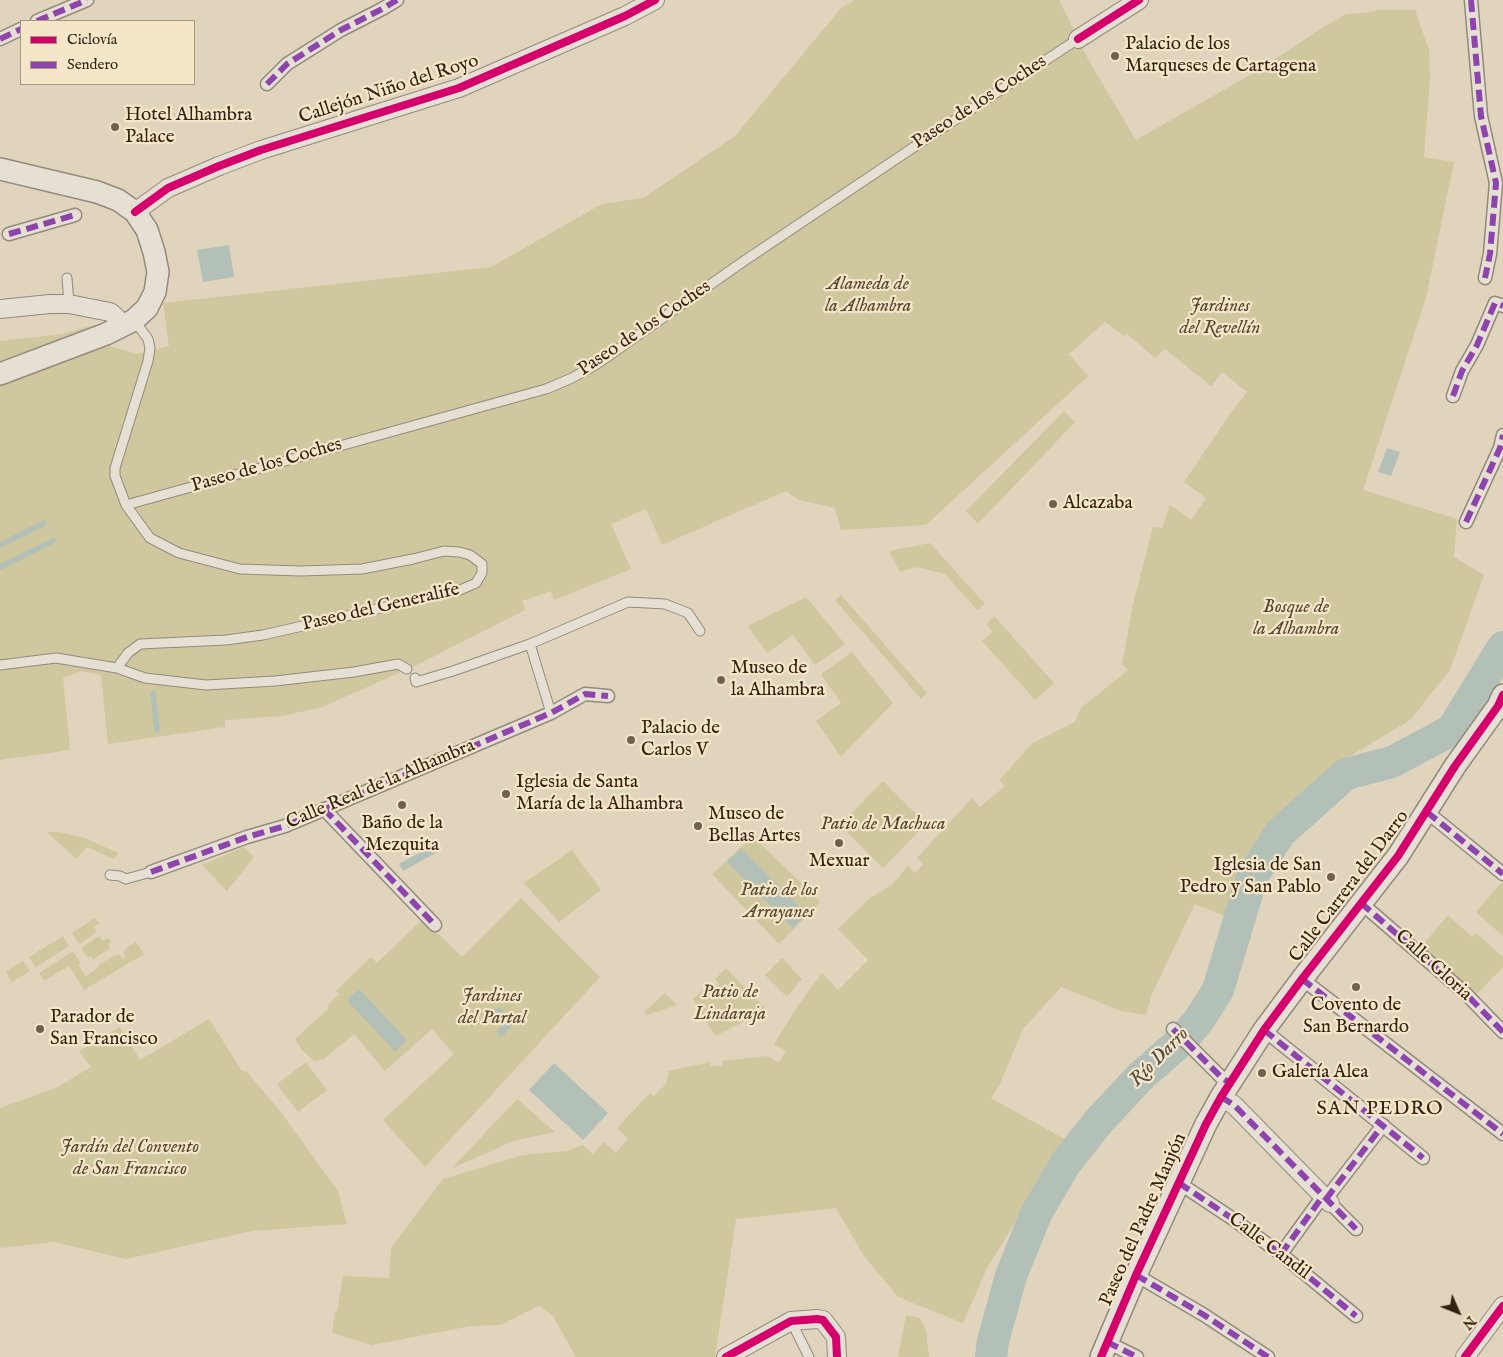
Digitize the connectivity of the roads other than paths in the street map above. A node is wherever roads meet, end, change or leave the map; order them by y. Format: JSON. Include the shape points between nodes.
{"nodes":[{"id":1,"x":87,"y":0,"type":"edge"},
{"id":2,"x":397,"y":0,"type":"edge"},
{"id":3,"x":655,"y":0,"type":"edge"},
{"id":4,"x":1139,"y":0,"type":"edge"},
{"id":5,"x":1471,"y":0,"type":"edge"},
{"id":6,"x":40,"y":20,"type":"edge"},
{"id":7,"x":20,"y":29,"type":"edge"},
{"id":8,"x":0,"y":39,"type":"edge"},
{"id":9,"x":1078,"y":39,"type":"joint"},
{"id":10,"x":267,"y":84,"type":"dead end"},
{"id":11,"x":0,"y":169,"type":"edge"},
{"id":12,"x":135,"y":212,"type":"junction"},
{"id":13,"x":75,"y":214,"type":"dead end"},
{"id":14,"x":9,"y":234,"type":"dead end"},
{"id":15,"x":67,"y":278,"type":"dead end"},
{"id":16,"x":1485,"y":278,"type":"dead end"},
{"id":17,"x":69,"y":304,"type":"junction"},
{"id":18,"x":1503,"y":306,"type":"edge"},
{"id":19,"x":0,"y":309,"type":"edge"},
{"id":20,"x":128,"y":323,"type":"junction"},
{"id":21,"x":0,"y":374,"type":"edge"},
{"id":22,"x":1452,"y":396,"type":"dead end"},
{"id":23,"x":1503,"y":435,"type":"edge"},
{"id":24,"x":1502,"y":448,"type":"edge"},
{"id":25,"x":126,"y":505,"type":"junction"},
{"id":26,"x":1466,"y":522,"type":"dead end"},
{"id":27,"x":700,"y":631,"type":"dead end"},
{"id":28,"x":530,"y":644,"type":"junction"},
{"id":29,"x":0,"y":665,"type":"edge"},
{"id":30,"x":117,"y":668,"type":"junction"},
{"id":31,"x":408,"y":669,"type":"dead end"},
{"id":32,"x":415,"y":678,"type":"dead end"},
{"id":33,"x":608,"y":696,"type":"dead end"},
{"id":34,"x":1503,"y":696,"type":"edge"},
{"id":35,"x":551,"y":713,"type":"junction"},
{"id":36,"x":324,"y":809,"type":"junction"},
{"id":37,"x":1426,"y":812,"type":"junction"},
{"id":38,"x":151,"y":872,"type":"joint"},
{"id":39,"x":1503,"y":874,"type":"edge"},
{"id":40,"x":110,"y":875,"type":"dead end"},
{"id":41,"x":1361,"y":903,"type":"junction"},
{"id":42,"x":435,"y":925,"type":"dead end"},
{"id":43,"x":1302,"y":979,"type":"junction"},
{"id":44,"x":1173,"y":1029,"type":"dead end"},
{"id":45,"x":1264,"y":1030,"type":"junction"},
{"id":46,"x":1503,"y":1032,"type":"edge"},
{"id":47,"x":1226,"y":1090,"type":"junction"},
{"id":48,"x":1383,"y":1125,"type":"junction"},
{"id":49,"x":1503,"y":1134,"type":"edge"},
{"id":50,"x":1423,"y":1158,"type":"dead end"},
{"id":51,"x":1178,"y":1183,"type":"junction"},
{"id":52,"x":1326,"y":1200,"type":"junction"},
{"id":53,"x":1356,"y":1229,"type":"dead end"},
{"id":54,"x":1281,"y":1254,"type":"junction"},
{"id":55,"x":1136,"y":1275,"type":"junction"},
{"id":56,"x":1503,"y":1306,"type":"edge"},
{"id":57,"x":1356,"y":1316,"type":"dead end"},
{"id":58,"x":791,"y":1321,"type":"junction"},
{"id":59,"x":1104,"y":1349,"type":"edge"},
{"id":60,"x":806,"y":1356,"type":"edge"},
{"id":61,"x":726,"y":1357,"type":"edge"},
{"id":62,"x":837,"y":1357,"type":"edge"},
{"id":63,"x":1137,"y":1357,"type":"edge"},
{"id":64,"x":1268,"y":1357,"type":"edge"},
{"id":65,"x":1466,"y":1357,"type":"edge"}],
"edges":[{"from":1,"to":6,"type":"street"},
{"from":2,"to":10,"type":"street","via":[[287,64]]},
{"from":3,"to":12,"type":"street","name":"Callejón Niño del Royo","via":[[626,16],[459,88],[260,150],[219,166],[168,188]]},
{"from":4,"to":9,"type":"street"},
{"from":5,"to":16,"type":"street","via":[[1481,116],[1496,184]]},
{"from":7,"to":8,"type":"street"},
{"from":9,"to":25,"type":"lane","name":"Paseo de los Coches","via":[[572,378],[546,389]]},
{"from":11,"to":12,"type":"street","via":[[97,192],[118,200]]},
{"from":12,"to":20,"type":"street","via":[[147,230],[158,272],[155,292],[147,308]]},
{"from":13,"to":14,"type":"street"},
{"from":15,"to":17,"type":"lane"},
{"from":17,"to":19,"type":"street"},
{"from":17,"to":20,"type":"street","via":[[110,312]]},
{"from":18,"to":22,"type":"street","via":[[1495,303]]},
{"from":20,"to":21,"type":"street"},
{"from":20,"to":25,"type":"lane","name":"Paseo del Generalife","via":[[148,339],[150,348],[115,468]]},
{"from":23,"to":24,"type":"street"},
{"from":24,"to":26,"type":"street"},
{"from":25,"to":30,"type":"lane","name":"Paseo del Generalife","via":[[150,538],[179,553],[240,569],[362,569],[444,551],[470,555],[482,564],[482,573],[476,583],[460,590],[263,635],[140,644]]},
{"from":27,"to":28,"type":"lane","via":[[688,613],[666,604],[628,602]]},
{"from":28,"to":32,"type":"lane","via":[[416,682]]},
{"from":28,"to":35,"type":"lane"},
{"from":29,"to":30,"type":"lane","via":[[56,658]]},
{"from":30,"to":31,"type":"lane","via":[[145,678],[206,685],[276,681],[398,664]]},
{"from":33,"to":35,"type":"street","name":"Calle Real de la Alhambra","via":[[585,694]]},
{"from":34,"to":37,"type":"street","name":"Calle Carrera del Darro"},
{"from":35,"to":36,"type":"street","name":"Calle Real de la Alhambra"},
{"from":36,"to":38,"type":"street","name":"Calle Real de la Alhambra","via":[[285,826]]},
{"from":36,"to":42,"type":"street"},
{"from":37,"to":39,"type":"street"},
{"from":37,"to":41,"type":"street","name":"Calle Carrera del Darro","via":[[1398,856]]},
{"from":38,"to":40,"type":"lane","via":[[126,879]]},
{"from":41,"to":43,"type":"street","name":"Calle Carrera del Darro"},
{"from":41,"to":46,"type":"street","name":"Calle Gloria","via":[[1465,993]]},
{"from":43,"to":45,"type":"street","name":"Calle Carrera del Darro"},
{"from":43,"to":49,"type":"street"},
{"from":44,"to":47,"type":"street","via":[[1222,1078]]},
{"from":45,"to":47,"type":"street","name":"Calle Carrera del Darro"},
{"from":45,"to":48,"type":"street"},
{"from":47,"to":51,"type":"street","name":"Paseo del Padre Manjón"},
{"from":47,"to":52,"type":"street","via":[[1234,1104]]},
{"from":48,"to":50,"type":"street"},
{"from":48,"to":52,"type":"street"},
{"from":51,"to":54,"type":"street","name":"Calle Candil"},
{"from":51,"to":55,"type":"street","name":"Paseo del Padre Manjón"},
{"from":52,"to":53,"type":"street"},
{"from":52,"to":54,"type":"street"},
{"from":54,"to":57,"type":"street","name":"Calle Candil"},
{"from":55,"to":59,"type":"street","name":"Paseo del Padre Manjón"},
{"from":55,"to":64,"type":"street"},
{"from":56,"to":65,"type":"street"},
{"from":58,"to":60,"type":"lane"},
{"from":58,"to":61,"type":"street"},
{"from":58,"to":62,"type":"street","via":[[822,1320],[836,1337]]},
{"from":59,"to":63,"type":"street"}]}
